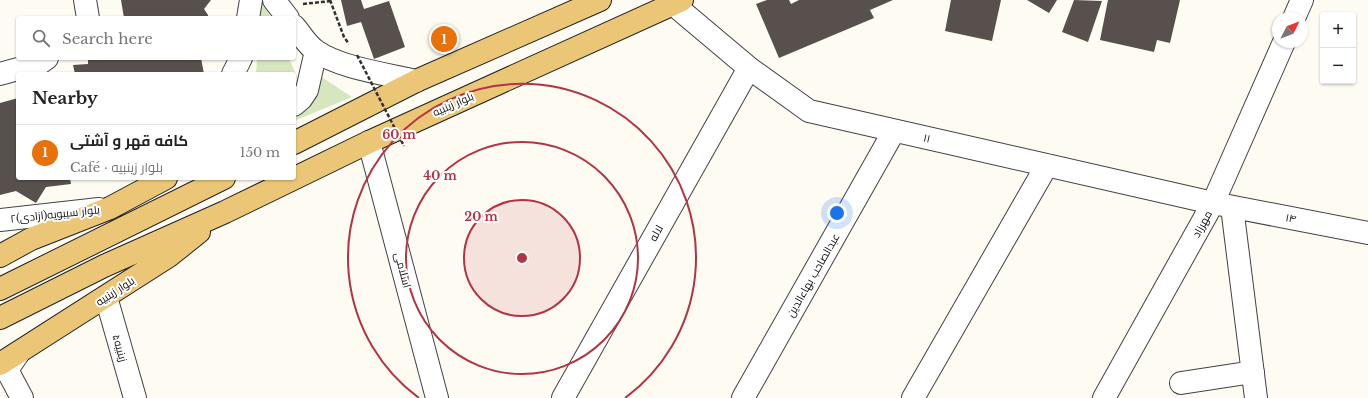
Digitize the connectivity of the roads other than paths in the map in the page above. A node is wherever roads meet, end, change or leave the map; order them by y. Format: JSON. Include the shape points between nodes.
{"nodes":[{"id":1,"x":85,"y":0,"type":"edge"},
{"id":2,"x":251,"y":0,"type":"edge"},
{"id":3,"x":274,"y":0,"type":"edge"},
{"id":4,"x":600,"y":0,"type":"edge"},
{"id":5,"x":1302,"y":0,"type":"edge"},
{"id":6,"x":678,"y":2,"type":"edge"},
{"id":7,"x":1297,"y":12,"type":"edge"},
{"id":8,"x":88,"y":16,"type":"edge"},
{"id":9,"x":248,"y":16,"type":"edge"},
{"id":10,"x":286,"y":16,"type":"edge"},
{"id":11,"x":296,"y":29,"type":"edge"},
{"id":12,"x":1282,"y":48,"type":"edge"},
{"id":13,"x":316,"y":51,"type":"junction"},
{"id":14,"x":44,"y":60,"type":"edge"},
{"id":15,"x":749,"y":68,"type":"junction"},
{"id":16,"x":0,"y":74,"type":"edge"},
{"id":17,"x":416,"y":81,"type":"junction"},
{"id":18,"x":296,"y":104,"type":"edge"},
{"id":19,"x":894,"y":131,"type":"junction"},
{"id":20,"x":299,"y":139,"type":"edge"},
{"id":21,"x":369,"y":142,"type":"junction"},
{"id":22,"x":1047,"y":165,"type":"junction"},
{"id":23,"x":296,"y":177,"type":"edge"},
{"id":24,"x":162,"y":180,"type":"edge"},
{"id":25,"x":220,"y":180,"type":"edge"},
{"id":26,"x":291,"y":180,"type":"edge"},
{"id":27,"x":1223,"y":205,"type":"junction"},
{"id":28,"x":110,"y":208,"type":"junction"},
{"id":29,"x":225,"y":212,"type":"junction"},
{"id":30,"x":0,"y":220,"type":"edge"},
{"id":31,"x":1368,"y":233,"type":"edge"},
{"id":32,"x":0,"y":256,"type":"edge"},
{"id":33,"x":0,"y":290,"type":"edge"},
{"id":34,"x":106,"y":297,"type":"junction"},
{"id":35,"x":0,"y":318,"type":"edge"},
{"id":36,"x":9,"y":359,"type":"edge"},
{"id":37,"x":1253,"y":372,"type":"junction"},
{"id":38,"x":1181,"y":383,"type":"dead end"},
{"id":39,"x":22,"y":398,"type":"edge"},
{"id":40,"x":135,"y":398,"type":"edge"},
{"id":41,"x":438,"y":398,"type":"edge"},
{"id":42,"x":563,"y":398,"type":"edge"},
{"id":43,"x":743,"y":398,"type":"edge"},
{"id":44,"x":913,"y":398,"type":"edge"},
{"id":45,"x":1104,"y":398,"type":"edge"},
{"id":46,"x":1256,"y":398,"type":"edge"}],
"edges":[{"from":1,"to":8,"type":"street"},
{"from":2,"to":9,"type":"street"},
{"from":3,"to":10,"type":"street"},
{"from":4,"to":17,"type":"main road"},
{"from":5,"to":7,"type":"street"},
{"from":6,"to":15,"type":"street","name":"۱۱"},
{"from":6,"to":21,"type":"main road","name":"بلوار زینبیه"},
{"from":11,"to":13,"type":"street"},
{"from":12,"to":27,"type":"street","name":"مهرزاد"},
{"from":13,"to":17,"type":"street","via":[[340,63]]},
{"from":13,"to":18,"type":"street","via":[[307,90]]},
{"from":14,"to":16,"type":"street"},
{"from":15,"to":19,"type":"street","name":"۱۱","via":[[810,112]]},
{"from":15,"to":42,"type":"street","name":"لاله"},
{"from":17,"to":20,"type":"main road"},
{"from":19,"to":22,"type":"street","name":"۱۱"},
{"from":19,"to":43,"type":"street","name":"عبدالصاحب بهاءالدین"},
{"from":21,"to":23,"type":"main road","name":"بلوار زینبیه"},
{"from":21,"to":41,"type":"street","name":"اسلامی"},
{"from":22,"to":27,"type":"street","name":"۱۱"},
{"from":22,"to":44,"type":"street"},
{"from":24,"to":28,"type":"main road"},
{"from":25,"to":33,"type":"main road"},
{"from":26,"to":29,"type":"main road","name":"بلوار زینبیه"},
{"from":27,"to":31,"type":"street","name":"۱۴"},
{"from":27,"to":37,"type":"street"},
{"from":27,"to":45,"type":"street","name":"مهرزاد"},
{"from":28,"to":30,"type":"street","name":"۲بلوار سیبویه(ازادی)"},
{"from":28,"to":32,"type":"main road","via":[[31,239]]},
{"from":29,"to":34,"type":"main road","name":"بلوار زینبیه","via":[[169,256]]},
{"from":29,"to":35,"type":"main road","name":"بلوار زینبیه","via":[[104,266]]},
{"from":34,"to":36,"type":"main road","name":"بلوار زینبیه"},
{"from":34,"to":40,"type":"street","name":"زینبیه۵"},
{"from":36,"to":39,"type":"street","via":[[7,370]]},
{"from":37,"to":38,"type":"street"},
{"from":37,"to":46,"type":"street"}]}
